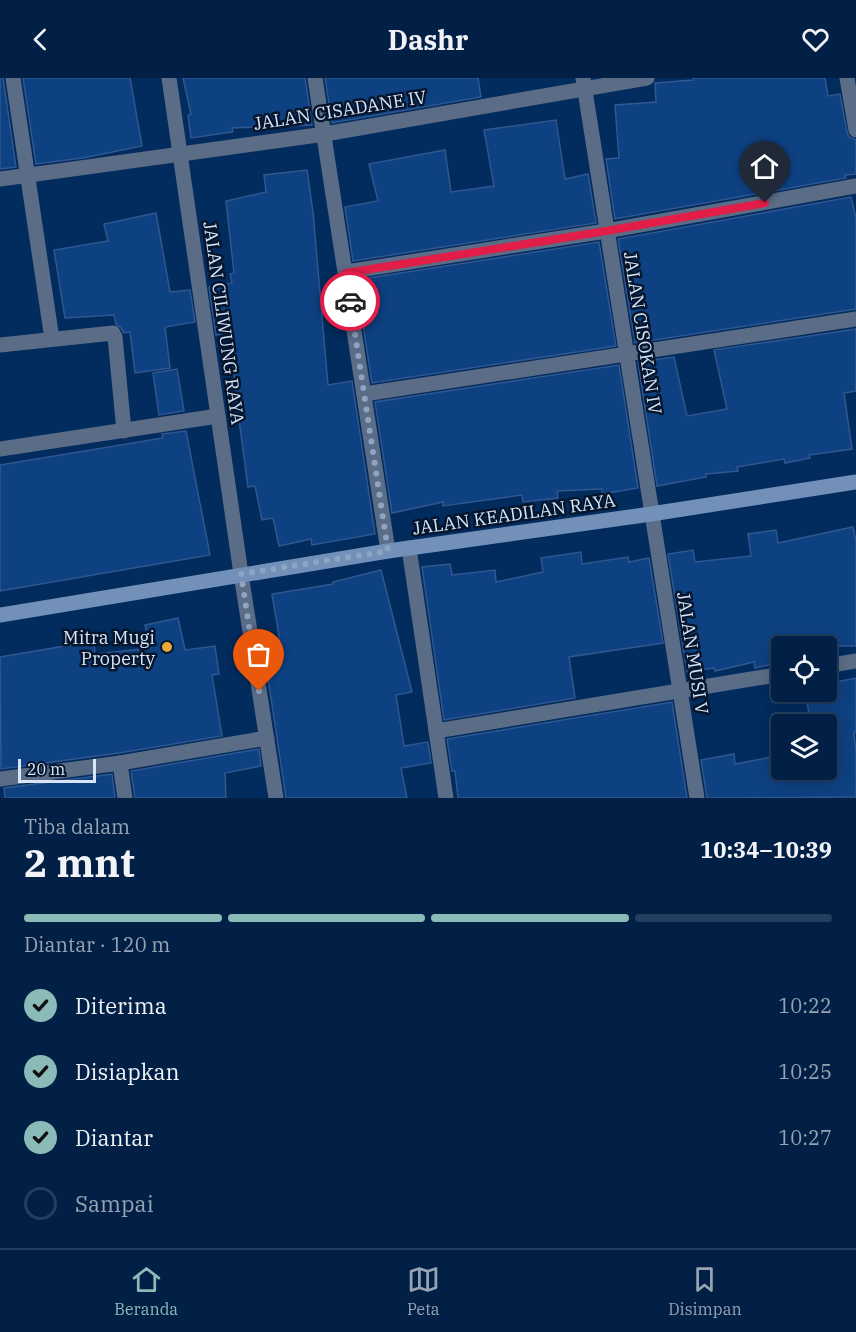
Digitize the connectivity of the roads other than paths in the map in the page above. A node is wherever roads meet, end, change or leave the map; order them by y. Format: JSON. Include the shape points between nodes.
{"nodes":[{"id":1,"x":13,"y":78,"type":"edge"},
{"id":2,"x":169,"y":78,"type":"edge"},
{"id":3,"x":315,"y":78,"type":"edge"},
{"id":4,"x":647,"y":78,"type":"edge"},
{"id":5,"x":847,"y":78,"type":"edge"},
{"id":6,"x":584,"y":83,"type":"edge"},
{"id":7,"x":856,"y":130,"type":"edge"},
{"id":8,"x":325,"y":134,"type":"junction"},
{"id":9,"x":180,"y":154,"type":"junction"},
{"id":10,"x":28,"y":175,"type":"junction"},
{"id":11,"x":0,"y":179,"type":"edge"},
{"id":12,"x":856,"y":186,"type":"edge"},
{"id":13,"x":606,"y":231,"type":"junction"},
{"id":14,"x":346,"y":273,"type":"junction"},
{"id":15,"x":856,"y":319,"type":"edge"},
{"id":16,"x":52,"y":339,"type":"junction"},
{"id":17,"x":0,"y":345,"type":"edge"},
{"id":18,"x":627,"y":355,"type":"junction"},
{"id":19,"x":364,"y":394,"type":"junction"},
{"id":20,"x":218,"y":416,"type":"junction"},
{"id":21,"x":124,"y":430,"type":"junction"},
{"id":22,"x":0,"y":449,"type":"edge"},
{"id":23,"x":856,"y":482,"type":"edge"},
{"id":24,"x":651,"y":514,"type":"junction"},
{"id":25,"x":409,"y":548,"type":"junction"},
{"id":26,"x":388,"y":551,"type":"junction"},
{"id":27,"x":241,"y":574,"type":"junction"},
{"id":28,"x":0,"y":615,"type":"edge"},
{"id":29,"x":856,"y":661,"type":"edge"},
{"id":30,"x":837,"y":664,"type":"edge"},
{"id":31,"x":771,"y":676,"type":"edge"},
{"id":32,"x":680,"y":691,"type":"junction"},
{"id":33,"x":436,"y":731,"type":"junction"},
{"id":34,"x":267,"y":738,"type":"junction"},
{"id":35,"x":120,"y":763,"type":"junction"},
{"id":36,"x":0,"y":779,"type":"edge"},
{"id":37,"x":125,"y":798,"type":"edge"},
{"id":38,"x":276,"y":798,"type":"edge"},
{"id":39,"x":446,"y":798,"type":"edge"},
{"id":40,"x":697,"y":798,"type":"edge"}],
"edges":[{"from":1,"to":10,"type":"street"},
{"from":2,"to":9,"type":"street","name":"JALAN CILIWUNG RAYA"},
{"from":3,"to":8,"type":"street"},
{"from":4,"to":6,"type":"street","name":"JALAN CISADANE IV"},
{"from":5,"to":7,"type":"street"},
{"from":6,"to":8,"type":"street","name":"JALAN CISADANE IV"},
{"from":6,"to":13,"type":"street","name":"JALAN CISOKAN IV"},
{"from":8,"to":9,"type":"street","name":"JALAN CISADANE IV"},
{"from":8,"to":14,"type":"street"},
{"from":9,"to":10,"type":"street","name":"JALAN CISADANE IV"},
{"from":9,"to":20,"type":"street","name":"JALAN CILIWUNG RAYA"},
{"from":10,"to":11,"type":"street","name":"JALAN CISADANE IV"},
{"from":10,"to":16,"type":"street"},
{"from":12,"to":13,"type":"street"},
{"from":13,"to":14,"type":"street"},
{"from":13,"to":18,"type":"street","name":"JALAN CISOKAN IV"},
{"from":14,"to":19,"type":"street"},
{"from":15,"to":18,"type":"street"},
{"from":16,"to":17,"type":"street"},
{"from":16,"to":21,"type":"street","via":[[113,333]]},
{"from":18,"to":19,"type":"street"},
{"from":18,"to":24,"type":"street","name":"JALAN CISOKAN IV"},
{"from":19,"to":26,"type":"street"},
{"from":20,"to":21,"type":"street"},
{"from":20,"to":27,"type":"street","name":"JALAN CILIWUNG RAYA"},
{"from":21,"to":22,"type":"street"},
{"from":23,"to":24,"type":"street","name":"JALAN KEADILAN RAYA"},
{"from":24,"to":25,"type":"street","name":"JALAN KEADILAN RAYA"},
{"from":24,"to":32,"type":"street","name":"JALAN MUSI V"},
{"from":25,"to":26,"type":"street","name":"JALAN KEADILAN RAYA"},
{"from":25,"to":33,"type":"street"},
{"from":26,"to":27,"type":"street","name":"JALAN KEADILAN RAYA"},
{"from":27,"to":28,"type":"street","name":"JALAN KEADILAN RAYA"},
{"from":27,"to":34,"type":"street","name":"JALAN CILIWUNG RAYA"},
{"from":29,"to":30,"type":"street"},
{"from":31,"to":32,"type":"street"},
{"from":32,"to":33,"type":"street"},
{"from":32,"to":40,"type":"street","name":"JALAN MUSI V"},
{"from":33,"to":39,"type":"street"},
{"from":34,"to":35,"type":"street"},
{"from":34,"to":38,"type":"street","name":"JALAN CILIWUNG RAYA"},
{"from":35,"to":36,"type":"street"},
{"from":35,"to":37,"type":"street"}]}
